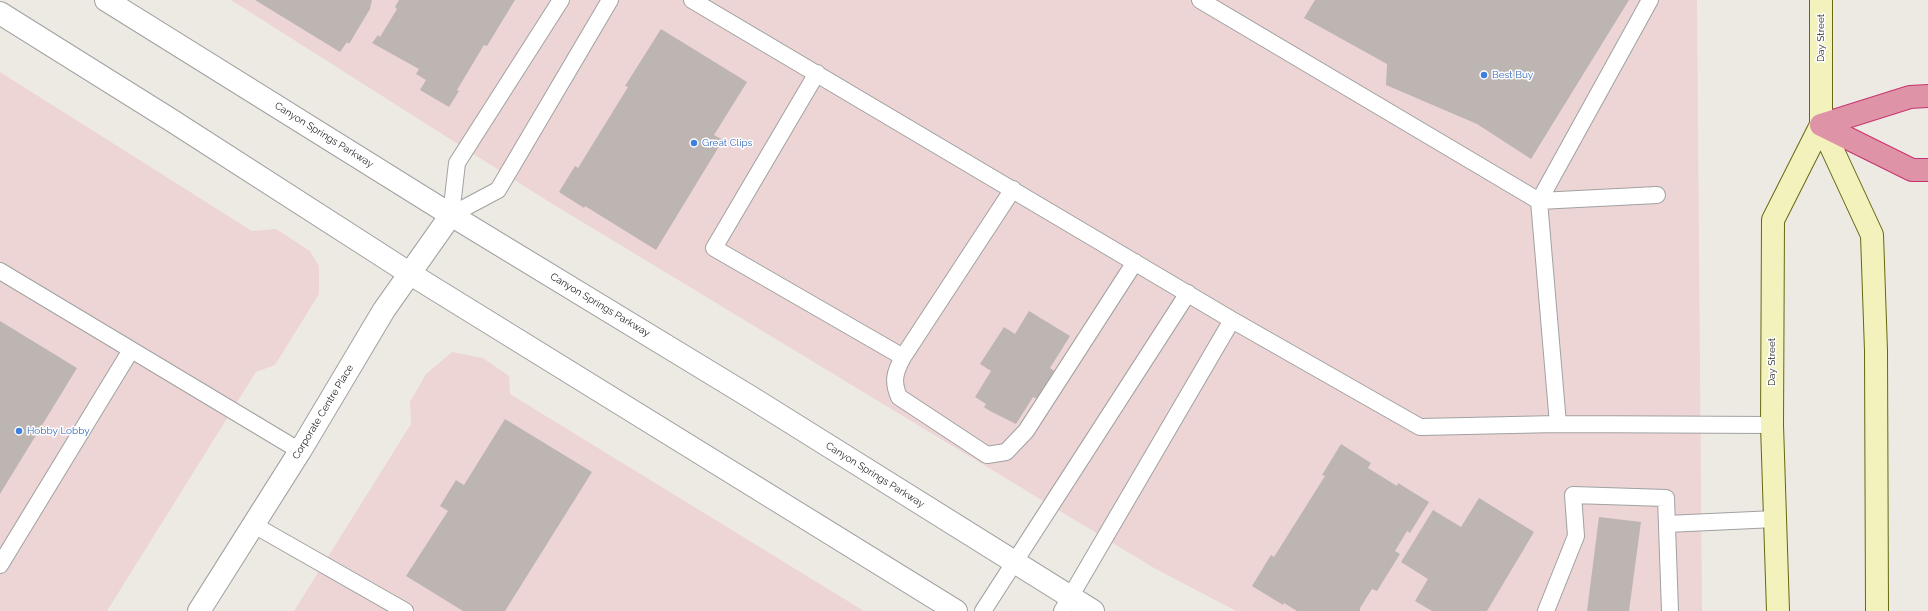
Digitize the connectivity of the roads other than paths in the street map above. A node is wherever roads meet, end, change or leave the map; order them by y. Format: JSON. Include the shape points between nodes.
{"nodes":[{"id":1,"x":106,"y":0,"type":"edge"},
{"id":2,"x":561,"y":0,"type":"edge"},
{"id":3,"x":610,"y":0,"type":"edge"},
{"id":4,"x":692,"y":0,"type":"edge"},
{"id":5,"x":1200,"y":0,"type":"edge"},
{"id":6,"x":1650,"y":0,"type":"edge"},
{"id":7,"x":1822,"y":0,"type":"edge"},
{"id":8,"x":0,"y":13,"type":"edge"},
{"id":9,"x":817,"y":74,"type":"junction"},
{"id":10,"x":1928,"y":96,"type":"edge"},
{"id":11,"x":1821,"y":125,"type":"junction"},
{"id":12,"x":1928,"y":170,"type":"edge"},
{"id":13,"x":1013,"y":189,"type":"junction"},
{"id":14,"x":1657,"y":195,"type":"dead end"},
{"id":15,"x":1539,"y":201,"type":"junction"},
{"id":16,"x":451,"y":214,"type":"junction"},
{"id":17,"x":1135,"y":262,"type":"junction"},
{"id":18,"x":0,"y":271,"type":"edge"},
{"id":19,"x":409,"y":273,"type":"junction"},
{"id":20,"x":1188,"y":293,"type":"junction"},
{"id":21,"x":1232,"y":320,"type":"junction"},
{"id":22,"x":131,"y":350,"type":"junction"},
{"id":23,"x":903,"y":357,"type":"junction"},
{"id":24,"x":1558,"y":424,"type":"junction"},
{"id":25,"x":1772,"y":425,"type":"junction"},
{"id":26,"x":300,"y":451,"type":"junction"},
{"id":27,"x":1775,"y":519,"type":"junction"},
{"id":28,"x":1667,"y":524,"type":"junction"},
{"id":29,"x":254,"y":525,"type":"junction"},
{"id":30,"x":1014,"y":562,"type":"junction"},
{"id":31,"x":0,"y":565,"type":"edge"},
{"id":32,"x":1066,"y":604,"type":"edge"},
{"id":33,"x":199,"y":611,"type":"edge"},
{"id":34,"x":405,"y":611,"type":"edge"},
{"id":35,"x":956,"y":611,"type":"edge"},
{"id":36,"x":983,"y":611,"type":"edge"},
{"id":37,"x":1093,"y":611,"type":"edge"},
{"id":38,"x":1546,"y":611,"type":"edge"},
{"id":39,"x":1670,"y":611,"type":"edge"},
{"id":40,"x":1778,"y":611,"type":"edge"},
{"id":41,"x":1877,"y":611,"type":"edge"}],
"edges":[{"from":1,"to":16,"type":"street","name":"Canyon Springs Parkway"},
{"from":2,"to":16,"type":"lane","via":[[457,162]]},
{"from":3,"to":16,"type":"lane","via":[[498,190]]},
{"from":4,"to":9,"type":"lane"},
{"from":5,"to":15,"type":"lane"},
{"from":6,"to":15,"type":"lane"},
{"from":7,"to":11,"type":"main road","name":"Day Street"},
{"from":8,"to":19,"type":"street"},
{"from":9,"to":13,"type":"lane"},
{"from":9,"to":23,"type":"lane","via":[[714,248]]},
{"from":10,"to":11,"type":"highway","via":[[1910,97]]},
{"from":11,"to":12,"type":"highway","via":[[1912,170]]},
{"from":11,"to":25,"type":"main road","name":"Day Street","via":[[1773,220]]},
{"from":11,"to":41,"type":"main road","name":"Day Street","via":[[1872,235],[1876,352]]},
{"from":13,"to":17,"type":"lane"},
{"from":13,"to":23,"type":"lane"},
{"from":14,"to":15,"type":"lane"},
{"from":15,"to":24,"type":"lane"},
{"from":16,"to":19,"type":"street","name":"Corporate Centre Place"},
{"from":16,"to":30,"type":"street","name":"Canyon Springs Parkway"},
{"from":17,"to":20,"type":"lane"},
{"from":17,"to":23,"type":"lane","via":[[1026,431],[1006,452],[987,455],[898,397],[895,373]]},
{"from":18,"to":22,"type":"lane"},
{"from":19,"to":26,"type":"street","name":"Corporate Centre Place"},
{"from":19,"to":35,"type":"street"},
{"from":20,"to":21,"type":"lane"},
{"from":20,"to":30,"type":"lane"},
{"from":21,"to":24,"type":"lane","via":[[1420,427]]},
{"from":21,"to":32,"type":"lane"},
{"from":22,"to":26,"type":"lane"},
{"from":22,"to":31,"type":"lane"},
{"from":24,"to":25,"type":"lane"},
{"from":25,"to":27,"type":"main road","name":"Day Street"},
{"from":26,"to":29,"type":"street","name":"Corporate Centre Place"},
{"from":27,"to":28,"type":"lane"},
{"from":27,"to":40,"type":"main road","name":"Day Street"},
{"from":28,"to":38,"type":"lane","via":[[1666,498],[1574,495],[1576,536]]},
{"from":28,"to":39,"type":"lane"},
{"from":29,"to":33,"type":"street","name":"Corporate Centre Place"},
{"from":29,"to":34,"type":"lane"},
{"from":30,"to":32,"type":"street","name":"Canyon Springs Parkway"},
{"from":30,"to":36,"type":"lane"},
{"from":32,"to":37,"type":"street","name":"Canyon Springs Parkway"}]}
